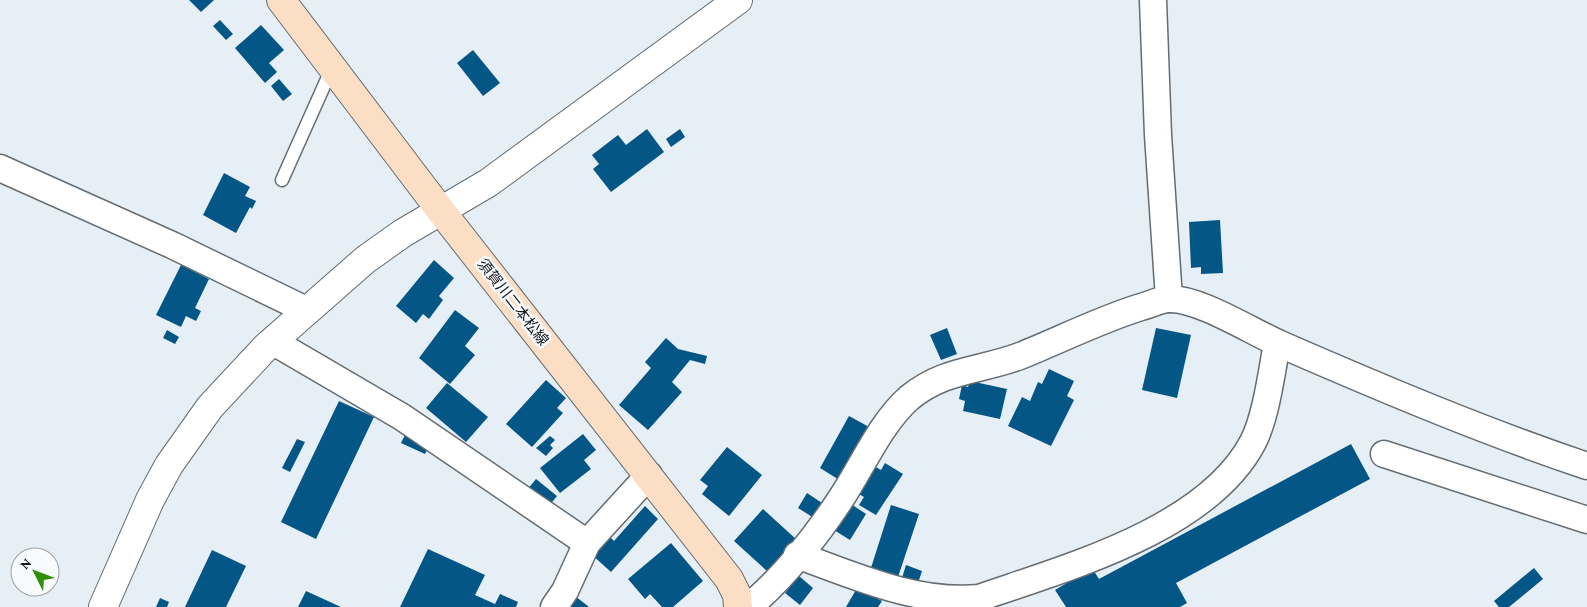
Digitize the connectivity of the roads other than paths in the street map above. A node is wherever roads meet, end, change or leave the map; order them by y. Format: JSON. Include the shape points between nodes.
{"nodes":[{"id":1,"x":281,"y":0,"type":"edge"},
{"id":2,"x":738,"y":0,"type":"edge"},
{"id":3,"x":1154,"y":0,"type":"edge"},
{"id":4,"x":332,"y":68,"type":"junction"},
{"id":5,"x":0,"y":168,"type":"edge"},
{"id":6,"x":282,"y":180,"type":"dead end"},
{"id":7,"x":441,"y":211,"type":"junction"},
{"id":8,"x":1170,"y":299,"type":"junction"},
{"id":9,"x":306,"y":310,"type":"junction"},
{"id":10,"x":272,"y":341,"type":"junction"},
{"id":11,"x":1277,"y":343,"type":"junction"},
{"id":12,"x":1384,"y":454,"type":"dead end"},
{"id":13,"x":1587,"y":466,"type":"edge"},
{"id":14,"x":649,"y":476,"type":"junction"},
{"id":15,"x":1587,"y":520,"type":"edge"},
{"id":16,"x":587,"y":543,"type":"junction"},
{"id":17,"x":797,"y":556,"type":"junction"},
{"id":18,"x":103,"y":607,"type":"edge"},
{"id":19,"x":554,"y":607,"type":"edge"},
{"id":20,"x":738,"y":607,"type":"edge"},
{"id":21,"x":748,"y":607,"type":"edge"}],
"edges":[{"from":1,"to":4,"type":"main road","name":"須賀川二本松線"},
{"from":2,"to":7,"type":"street","via":[[488,183]]},
{"from":3,"to":8,"type":"street","via":[[1158,135]]},
{"from":4,"to":6,"type":"lane"},
{"from":4,"to":7,"type":"main road","name":"須賀川二本松線"},
{"from":5,"to":9,"type":"street","via":[[172,245]]},
{"from":7,"to":9,"type":"street","via":[[365,260]]},
{"from":7,"to":14,"type":"main road","name":"須賀川二本松線"},
{"from":8,"to":11,"type":"street","via":[[1199,306]]},
{"from":8,"to":17,"type":"street","via":[[1122,313],[1004,362],[943,376],[926,385],[893,417],[841,499]]},
{"from":9,"to":10,"type":"street"},
{"from":10,"to":16,"type":"street","via":[[402,416]]},
{"from":10,"to":18,"type":"street","via":[[210,407],[169,465]]},
{"from":11,"to":13,"type":"street","via":[[1471,424]]},
{"from":11,"to":17,"type":"street","via":[[1268,392],[1253,442],[1222,484],[1168,523],[1119,548],[978,598],[955,600],[896,590]]},
{"from":12,"to":15,"type":"street"},
{"from":14,"to":16,"type":"street"},
{"from":14,"to":20,"type":"main road","name":"須賀川二本松線","via":[[729,579],[737,595]]},
{"from":16,"to":19,"type":"street"},
{"from":17,"to":21,"type":"street"}]}
